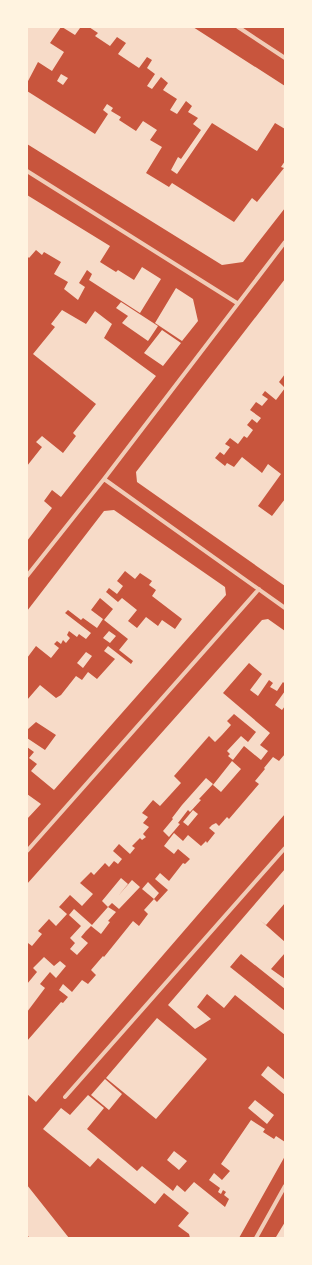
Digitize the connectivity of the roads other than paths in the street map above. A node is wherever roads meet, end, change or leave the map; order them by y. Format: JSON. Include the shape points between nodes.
{"nodes":[{"id":1,"x":238,"y":27,"type":"edge"},
{"id":2,"x":285,"y":58,"type":"edge"},
{"id":3,"x":27,"y":171,"type":"edge"},
{"id":4,"x":285,"y":242,"type":"edge"},
{"id":5,"x":237,"y":302,"type":"junction"},
{"id":6,"x":104,"y":479,"type":"junction"},
{"id":7,"x":27,"y":576,"type":"edge"},
{"id":8,"x":259,"y":590,"type":"junction"},
{"id":9,"x":285,"y":608,"type":"edge"},
{"id":10,"x":285,"y":848,"type":"edge"},
{"id":11,"x":27,"y":851,"type":"edge"},
{"id":12,"x":65,"y":1097,"type":"dead end"},
{"id":13,"x":285,"y":1186,"type":"edge"},
{"id":14,"x":256,"y":1238,"type":"edge"}],
"edges":[{"from":1,"to":2,"type":"street"},
{"from":3,"to":5,"type":"street"},
{"from":4,"to":5,"type":"street"},
{"from":5,"to":6,"type":"street"},
{"from":6,"to":7,"type":"street"},
{"from":6,"to":8,"type":"street"},
{"from":8,"to":9,"type":"street"},
{"from":8,"to":11,"type":"street"},
{"from":10,"to":12,"type":"street"},
{"from":13,"to":14,"type":"street"}]}
